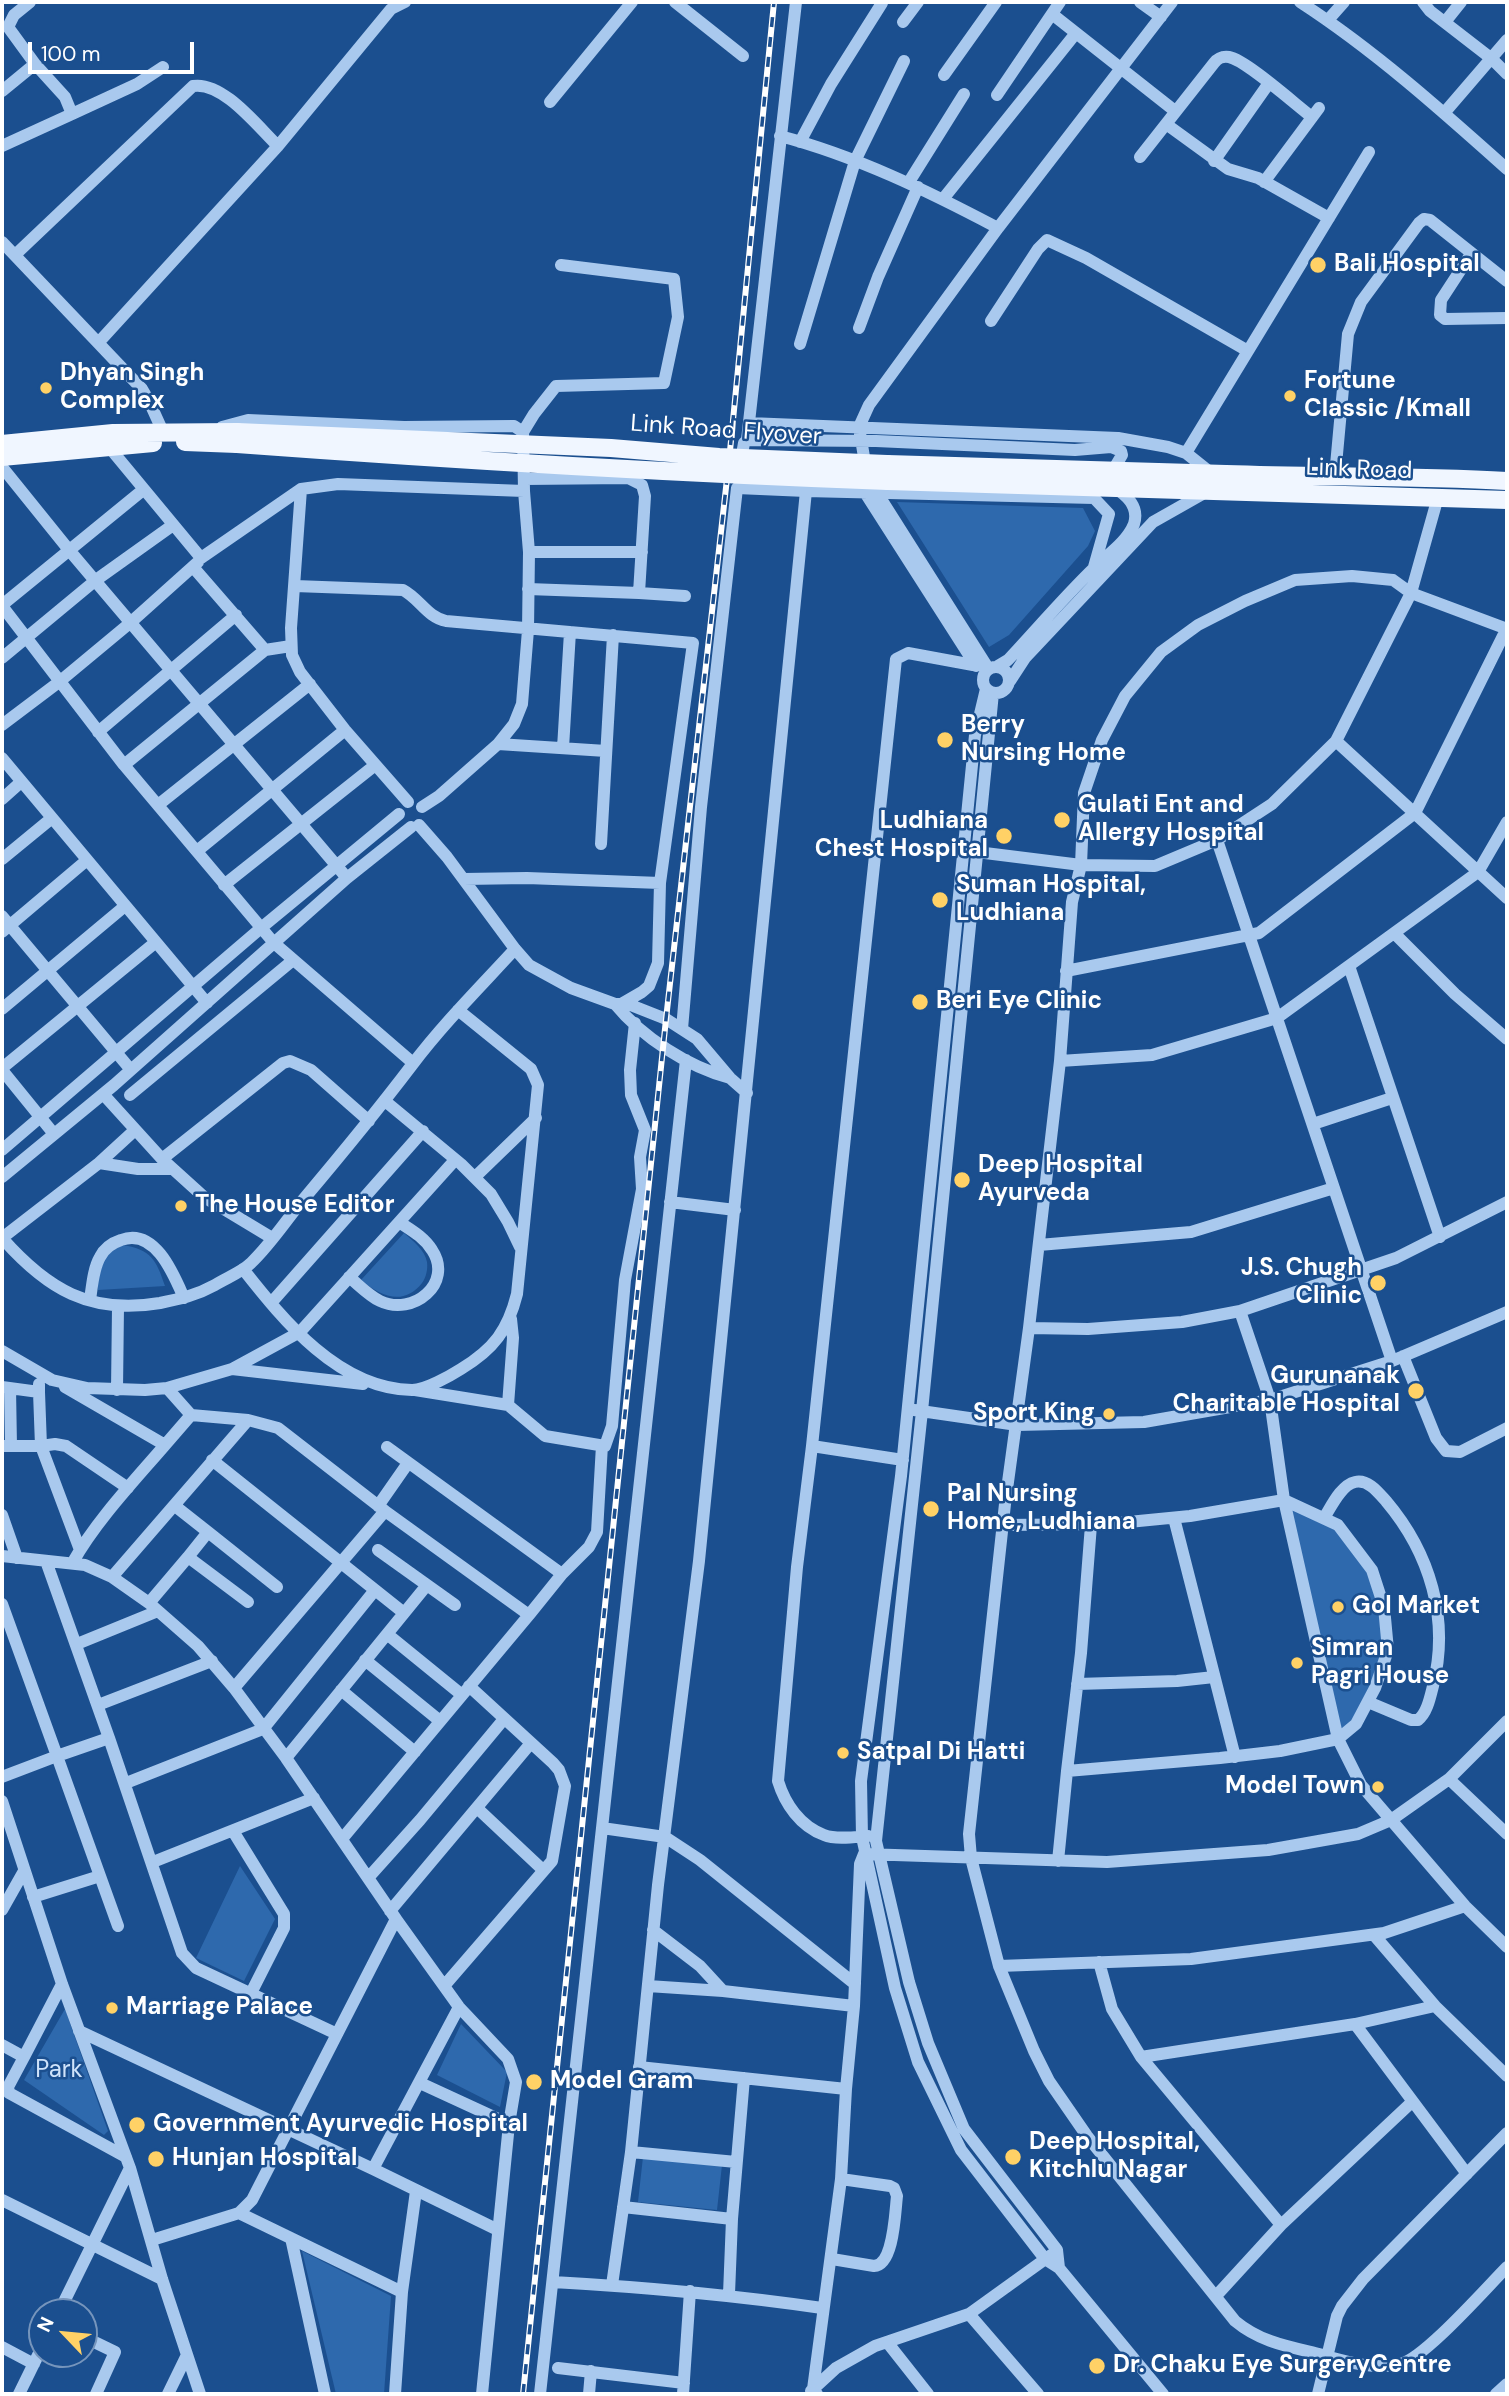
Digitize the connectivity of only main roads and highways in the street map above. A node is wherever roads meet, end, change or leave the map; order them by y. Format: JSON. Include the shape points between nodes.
{"nodes":[{"id":1,"x":237,"y":438,"type":"junction"},
{"id":2,"x":2,"y":444,"type":"edge"},
{"id":3,"x":2,"y":457,"type":"edge"},
{"id":4,"x":1114,"y":480,"type":"junction"},
{"id":5,"x":1507,"y":481,"type":"edge"},
{"id":6,"x":1210,"y":482,"type":"junction"},
{"id":7,"x":1507,"y":500,"type":"edge"}],
"edges":[{"from":1,"to":2,"type":"main road","via":[[208,430]]},
{"from":1,"to":3,"type":"main road"},
{"from":1,"to":4,"type":"main road","name":"Link Road Flyover","bridge":true,"via":[[377,454],[750,476]]},
{"from":4,"to":6,"type":"main road","name":"Link Road Flyover","via":[[1184,491]]},
{"from":4,"to":6,"type":"main road","name":"Link Road Flyover","via":[[1178,471]]},
{"from":5,"to":6,"type":"main road","name":"Link Road","via":[[1335,476]]},
{"from":6,"to":7,"type":"main road","name":"Link Road"}]}
